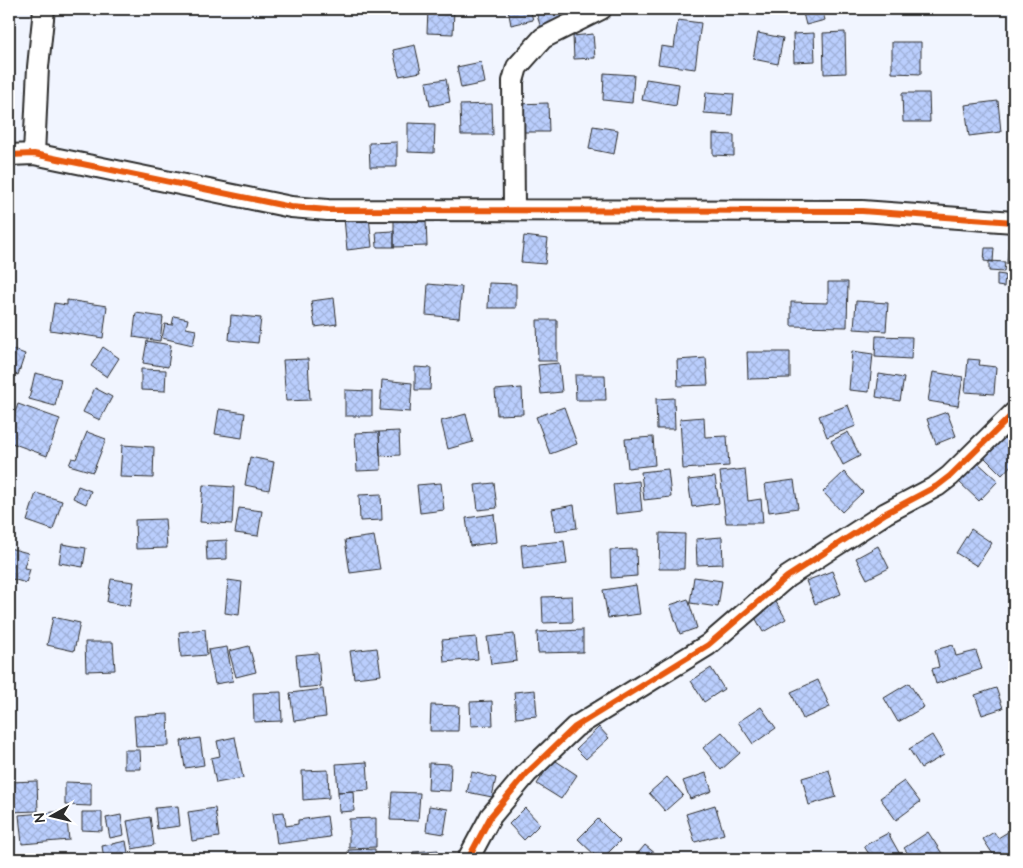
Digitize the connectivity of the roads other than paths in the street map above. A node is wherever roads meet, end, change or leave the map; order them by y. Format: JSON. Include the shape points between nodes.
{"nodes":[{"id":1,"x":44,"y":9,"type":"edge"},
{"id":2,"x":601,"y":9,"type":"edge"},
{"id":3,"x":34,"y":154,"type":"junction"},
{"id":4,"x":9,"y":155,"type":"edge"},
{"id":5,"x":514,"y":210,"type":"junction"},
{"id":6,"x":1014,"y":222,"type":"edge"},
{"id":7,"x":1014,"y":413,"type":"edge"},
{"id":8,"x":468,"y":859,"type":"edge"}],
"edges":[{"from":1,"to":3,"type":"street"},
{"from":2,"to":5,"type":"street","via":[[543,38],[517,66],[513,81]]},
{"from":3,"to":4,"type":"street"},
{"from":3,"to":5,"type":"street","via":[[291,207],[328,210]]},
{"from":5,"to":6,"type":"street","via":[[862,211]]},
{"from":7,"to":8,"type":"street","via":[[937,486],[886,513],[787,577],[708,645],[575,726],[527,773],[491,816]]}]}
